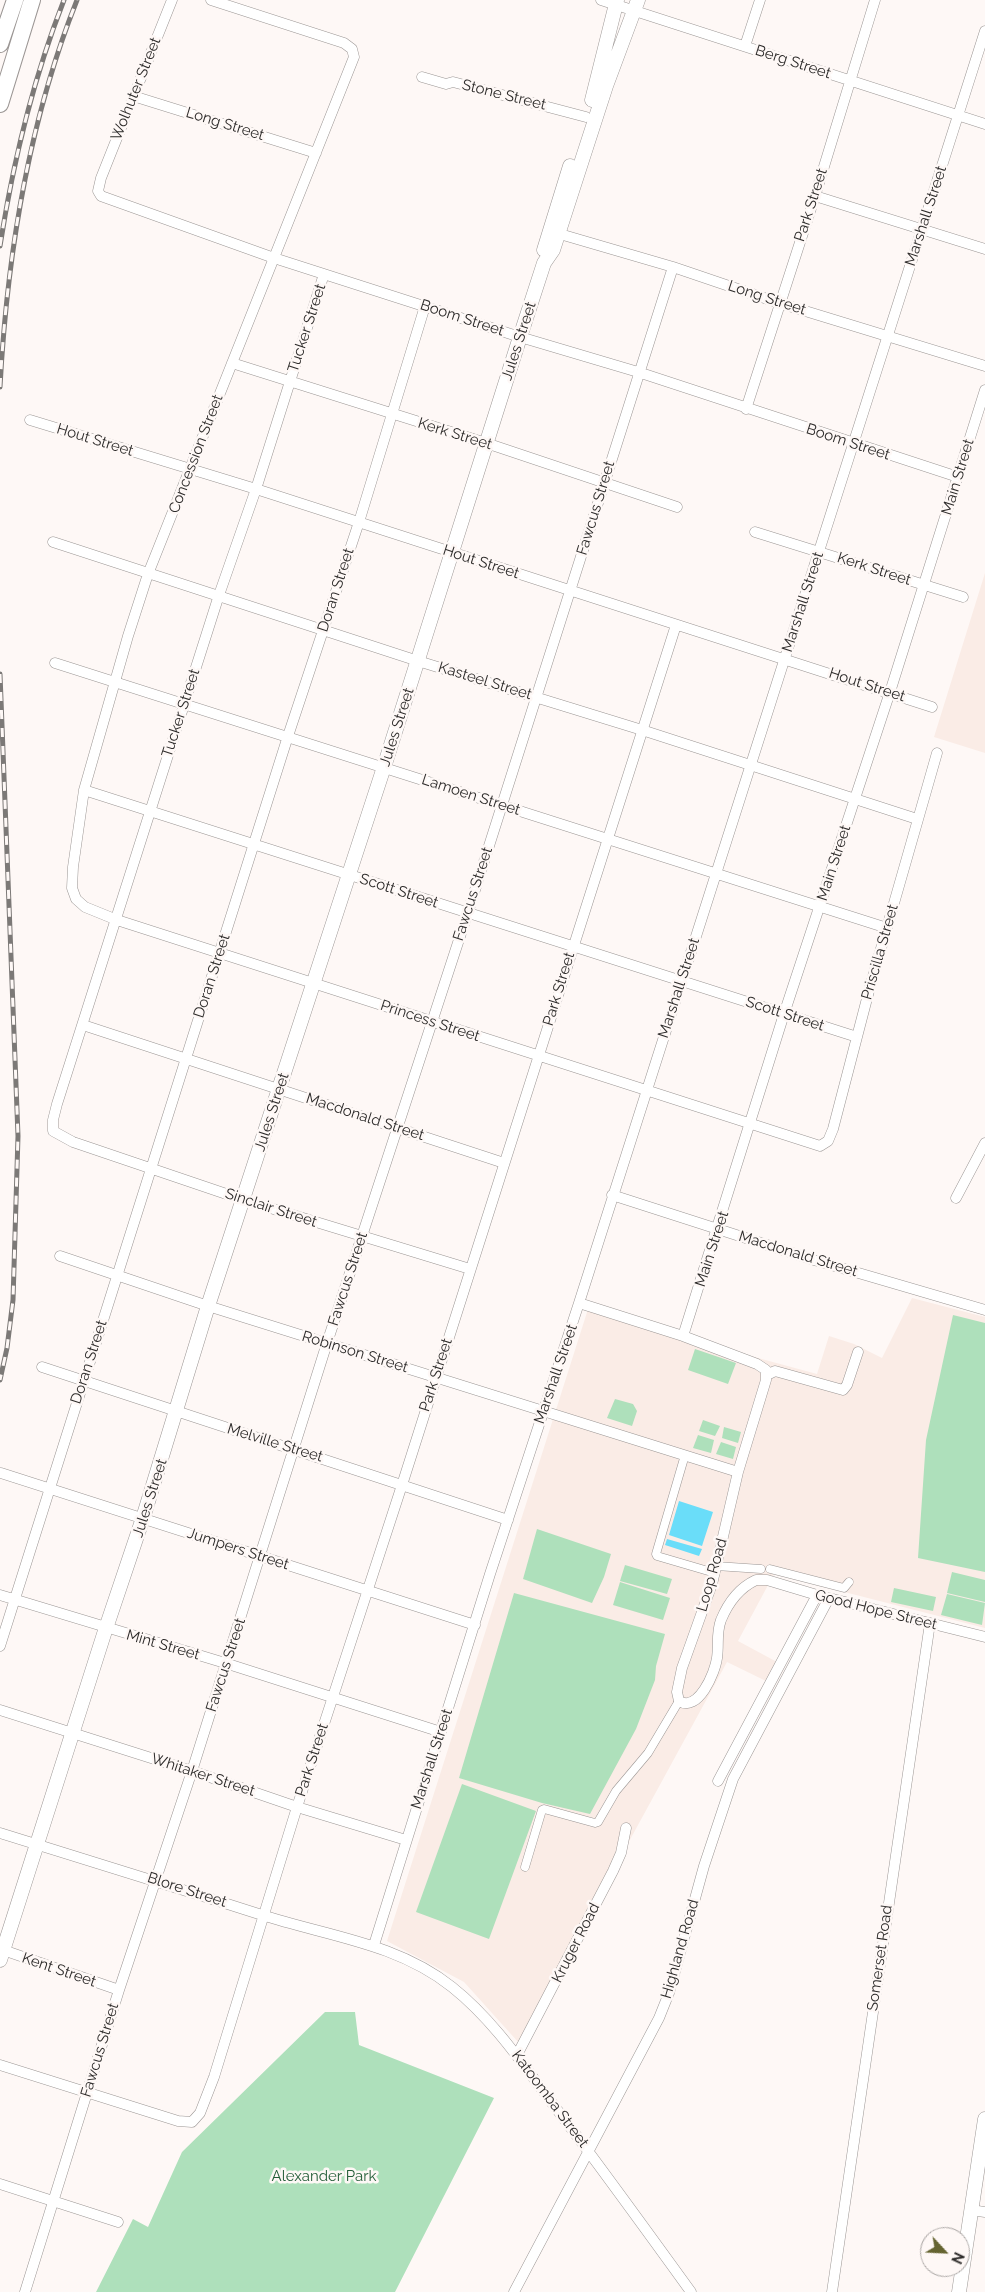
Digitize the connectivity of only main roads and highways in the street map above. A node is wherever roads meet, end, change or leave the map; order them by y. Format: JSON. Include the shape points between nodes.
{"nodes":[{"id":1,"x":15,"y":0,"type":"edge"},
{"id":2,"x":32,"y":0,"type":"edge"},
{"id":3,"x":617,"y":2,"type":"edge"},
{"id":4,"x":636,"y":5,"type":"edge"},
{"id":5,"x":0,"y":44,"type":"edge"},
{"id":6,"x":0,"y":104,"type":"edge"},
{"id":7,"x":554,"y":232,"type":"junction"},
{"id":8,"x":1,"y":1953,"type":"edge"},
{"id":9,"x":985,"y":2119,"type":"edge"},
{"id":10,"x":978,"y":2211,"type":"edge"},
{"id":11,"x":959,"y":2292,"type":"edge"}],
"edges":[{"from":1,"to":5,"type":"main road"},
{"from":2,"to":6,"type":"main road"},
{"from":3,"to":7,"type":"main road","name":"Jules Street"},
{"from":4,"to":7,"type":"main road","name":"Jules Street"},
{"from":7,"to":8,"type":"main road","name":"Jules Street","via":[[544,247],[544,263],[418,661]]},
{"from":9,"to":10,"type":"main road"},
{"from":10,"to":11,"type":"main road"}]}
